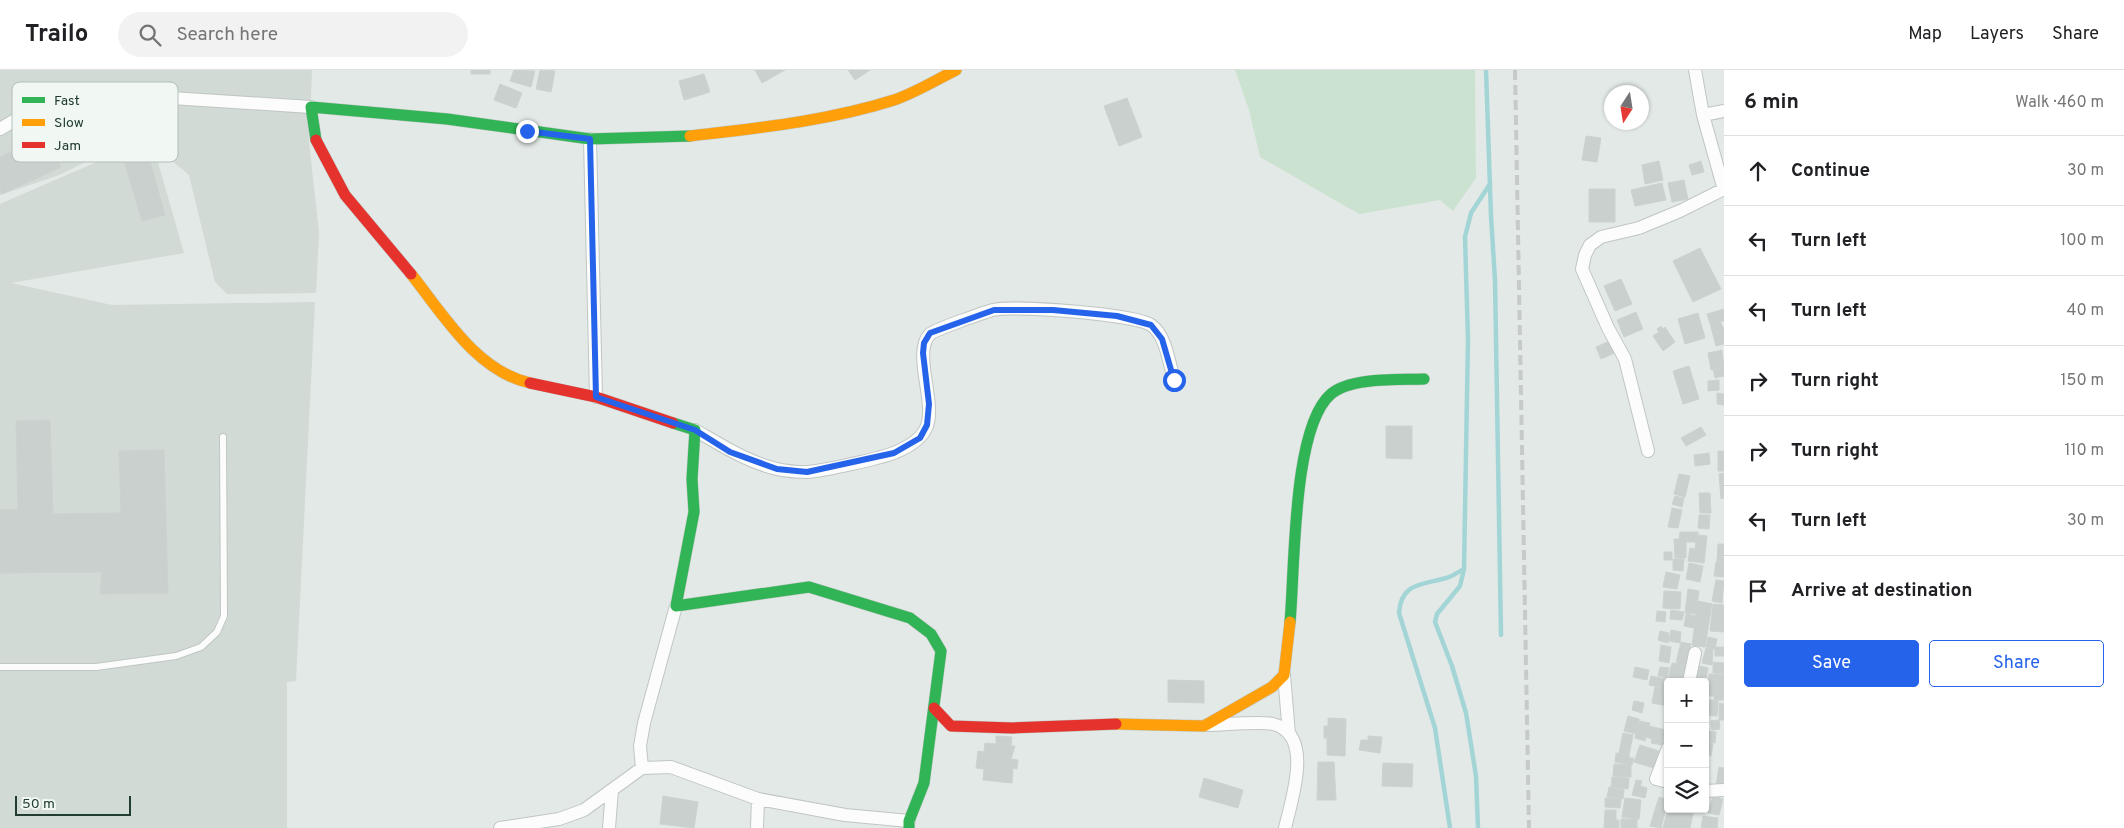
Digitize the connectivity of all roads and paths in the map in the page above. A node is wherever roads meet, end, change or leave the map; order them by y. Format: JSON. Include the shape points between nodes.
{"nodes":[{"id":1,"x":956,"y":70,"type":"edge"},
{"id":2,"x":1695,"y":70,"type":"edge"},
{"id":3,"x":178,"y":98,"type":"edge"},
{"id":4,"x":311,"y":107,"type":"junction"},
{"id":5,"x":1724,"y":111,"type":"edge"},
{"id":6,"x":1703,"y":114,"type":"junction"},
{"id":7,"x":12,"y":122,"type":"edge"},
{"id":8,"x":0,"y":129,"type":"edge"},
{"id":9,"x":590,"y":139,"type":"junction"},
{"id":10,"x":1724,"y":190,"type":"edge"},
{"id":11,"x":1424,"y":378,"type":"dead end"},
{"id":12,"x":1174,"y":380,"type":"dead end"},
{"id":13,"x":596,"y":397,"type":"junction"},
{"id":14,"x":695,"y":430,"type":"junction"},
{"id":15,"x":223,"y":437,"type":"dead end"},
{"id":16,"x":1648,"y":451,"type":"dead end"},
{"id":17,"x":676,"y":606,"type":"junction"},
{"id":18,"x":1695,"y":653,"type":"dead end"},
{"id":19,"x":0,"y":668,"type":"edge"},
{"id":20,"x":1284,"y":676,"type":"junction"},
{"id":21,"x":1690,"y":678,"type":"edge"},
{"id":22,"x":934,"y":708,"type":"junction"},
{"id":23,"x":1204,"y":726,"type":"junction"},
{"id":24,"x":1289,"y":734,"type":"junction"},
{"id":25,"x":1664,"y":758,"type":"edge"},
{"id":26,"x":642,"y":768,"type":"junction"},
{"id":27,"x":1664,"y":781,"type":"edge"},
{"id":28,"x":612,"y":790,"type":"junction"},
{"id":29,"x":1709,"y":790,"type":"edge"},
{"id":30,"x":1724,"y":790,"type":"edge"},
{"id":31,"x":758,"y":799,"type":"junction"},
{"id":32,"x":909,"y":824,"type":"edge"},
{"id":33,"x":500,"y":828,"type":"edge"},
{"id":34,"x":609,"y":828,"type":"edge"},
{"id":35,"x":757,"y":828,"type":"edge"},
{"id":36,"x":1285,"y":828,"type":"edge"}],
"edges":[{"from":1,"to":9,"type":"street","via":[[896,99],[852,112],[682,137]]},
{"from":2,"to":6,"type":"street"},
{"from":3,"to":4,"type":"street"},
{"from":4,"to":9,"type":"street","via":[[447,119]]},
{"from":4,"to":13,"type":"street","via":[[315,138],[346,195],[478,356],[517,380]]},
{"from":5,"to":6,"type":"street"},
{"from":6,"to":10,"type":"street"},
{"from":7,"to":8,"type":"street"},
{"from":9,"to":13,"type":"street"},
{"from":10,"to":16,"type":"street","via":[[1638,228],[1601,236],[1590,245],[1585,255],[1582,269],[1625,359]]},
{"from":11,"to":20,"type":"street","via":[[1348,386],[1331,394],[1321,406],[1306,446],[1298,497]]},
{"from":12,"to":14,"type":"street","via":[[1162,339],[1151,325],[1117,316],[1053,310],[994,310],[930,333],[923,353],[929,404],[927,425],[920,438],[894,453],[807,472],[777,469],[730,452]]},
{"from":13,"to":14,"type":"street"},
{"from":14,"to":17,"type":"street","via":[[694,512]]},
{"from":15,"to":19,"type":"lane","via":[[224,616],[218,632],[201,647],[176,656],[96,667]]},
{"from":17,"to":22,"type":"street","via":[[810,587],[910,618],[931,634],[941,651]]},
{"from":17,"to":26,"type":"street","via":[[644,723],[640,746]]},
{"from":18,"to":21,"type":"street"},
{"from":20,"to":23,"type":"street","via":[[1272,687]]},
{"from":20,"to":24,"type":"street"},
{"from":22,"to":23,"type":"street","via":[[951,726]]},
{"from":22,"to":32,"type":"street","via":[[924,784]]},
{"from":23,"to":24,"type":"street","via":[[1274,724]]},
{"from":24,"to":36,"type":"street","via":[[1298,754],[1296,781]]},
{"from":25,"to":27,"type":"street","via":[[1656,779]]},
{"from":26,"to":28,"type":"street"},
{"from":26,"to":31,"type":"street","via":[[671,767]]},
{"from":28,"to":33,"type":"street","via":[[584,810],[559,818]]},
{"from":28,"to":34,"type":"street"},
{"from":29,"to":30,"type":"street"},
{"from":31,"to":32,"type":"street"},
{"from":31,"to":35,"type":"street"}]}
